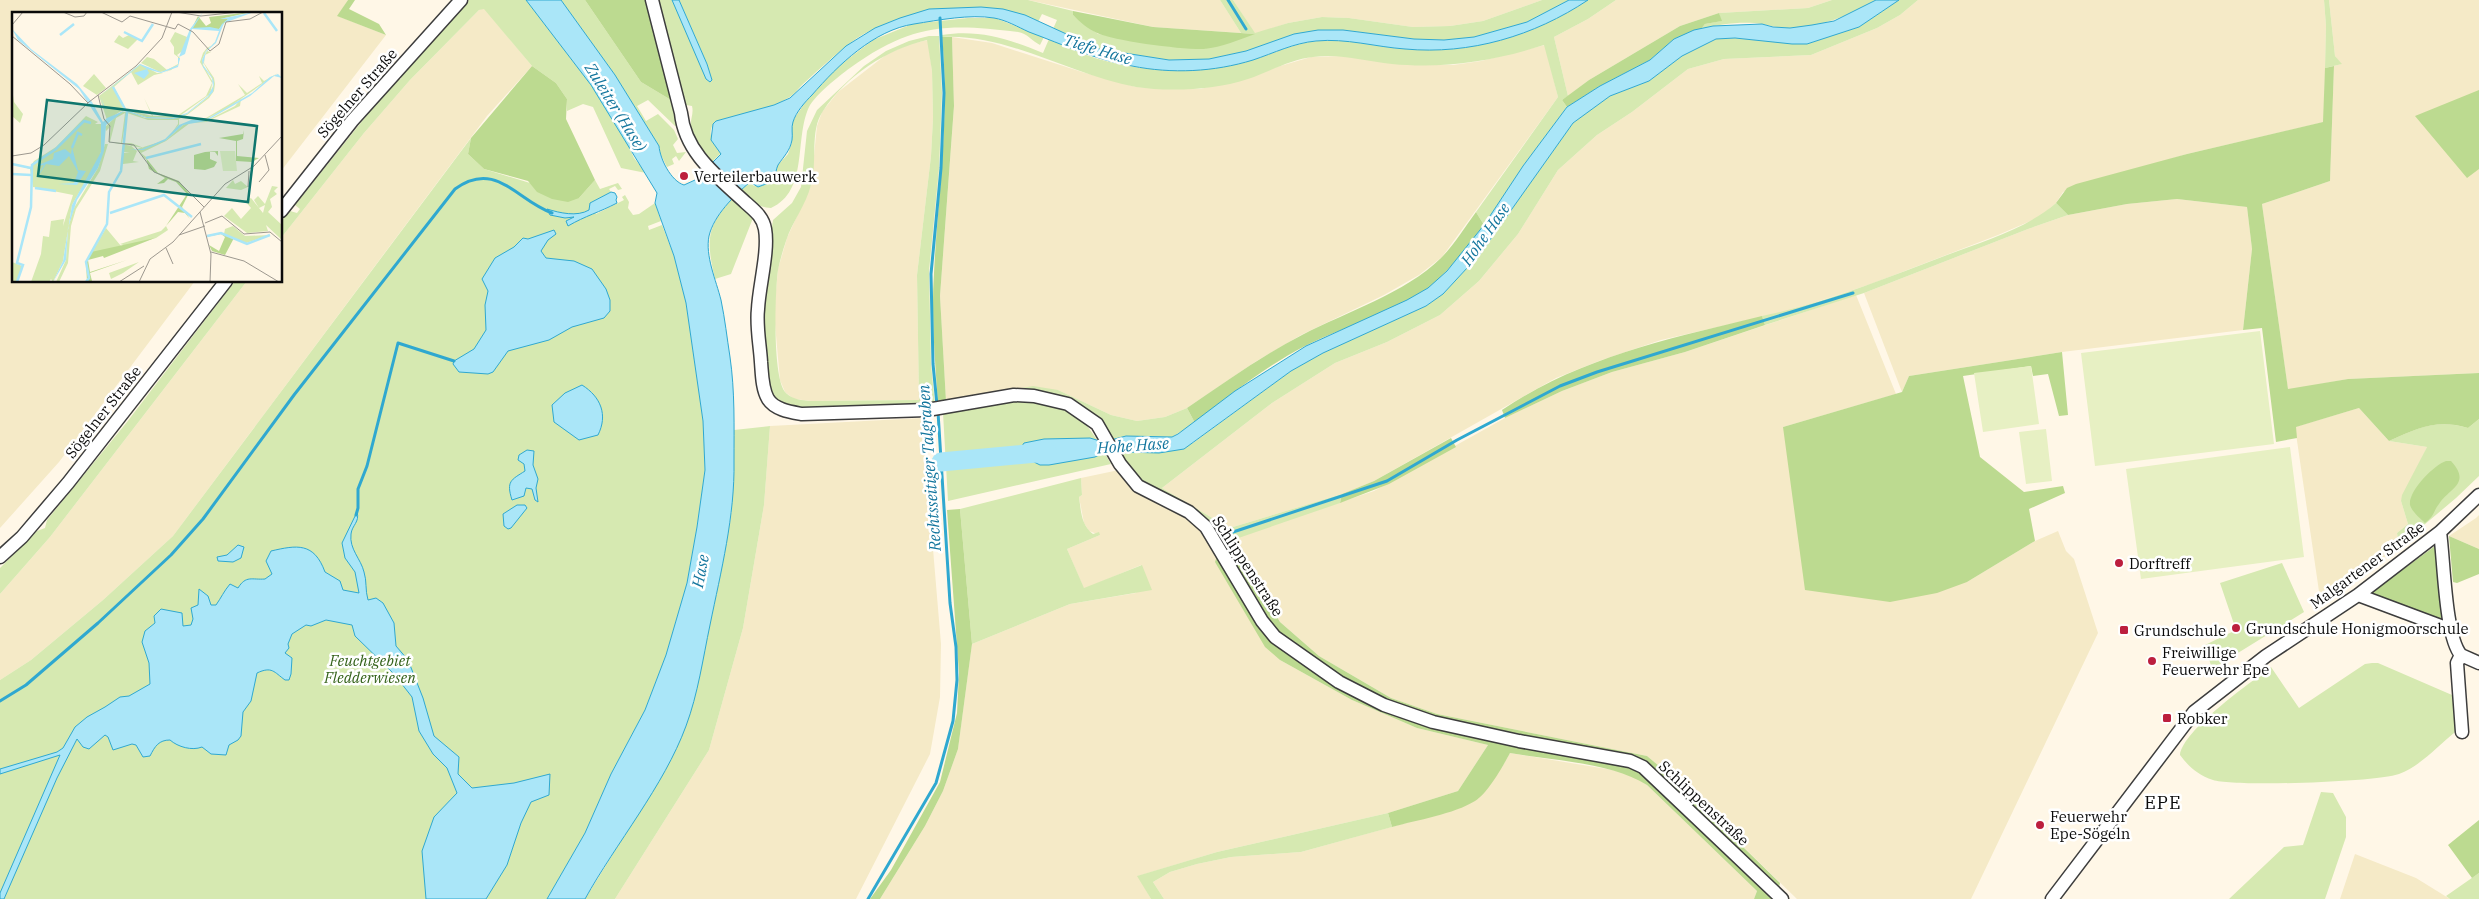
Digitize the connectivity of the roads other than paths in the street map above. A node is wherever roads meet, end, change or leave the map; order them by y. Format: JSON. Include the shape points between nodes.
{"nodes":[{"id":1,"x":461,"y":0,"type":"edge"},
{"id":2,"x":652,"y":0,"type":"edge"},
{"id":3,"x":282,"y":210,"type":"edge"},
{"id":4,"x":225,"y":282,"type":"edge"},
{"id":5,"x":2479,"y":495,"type":"edge"},
{"id":6,"x":2440,"y":532,"type":"junction"},
{"id":7,"x":0,"y":557,"type":"edge"},
{"id":8,"x":2358,"y":595,"type":"junction"},
{"id":9,"x":2449,"y":629,"type":"junction"},
{"id":10,"x":2461,"y":654,"type":"junction"},
{"id":11,"x":2479,"y":663,"type":"edge"},
{"id":12,"x":2462,"y":732,"type":"dead end"},
{"id":13,"x":1782,"y":899,"type":"edge"},
{"id":14,"x":2052,"y":899,"type":"edge"}],
"edges":[{"from":1,"to":3,"type":"street","name":"Sögelner Straße","via":[[352,121]]},
{"from":2,"to":13,"type":"street","name":"Schlippenstraße","via":[[681,113],[682,129],[695,155],[763,219],[766,238],[757,311],[762,382],[768,399],[775,406],[802,414],[928,410],[1014,395],[1068,404],[1090,417],[1138,486],[1198,519],[1214,538],[1262,621],[1275,637],[1339,682],[1384,705],[1433,722],[1518,742],[1630,761],[1643,767]]},
{"from":4,"to":7,"type":"street","name":"Sögelner Straße","via":[[68,483],[22,537]]},
{"from":5,"to":6,"type":"street","name":"Malgartener Straße"},
{"from":6,"to":8,"type":"street","name":"Malgartener Straße"},
{"from":6,"to":9,"type":"street"},
{"from":8,"to":9,"type":"street"},
{"from":8,"to":14,"type":"street","name":"Malgartener Straße","via":[[2266,656],[2194,712]]},
{"from":9,"to":10,"type":"street","via":[[2454,647]]},
{"from":10,"to":11,"type":"street"},
{"from":10,"to":12,"type":"street","via":[[2457,663]]}]}
